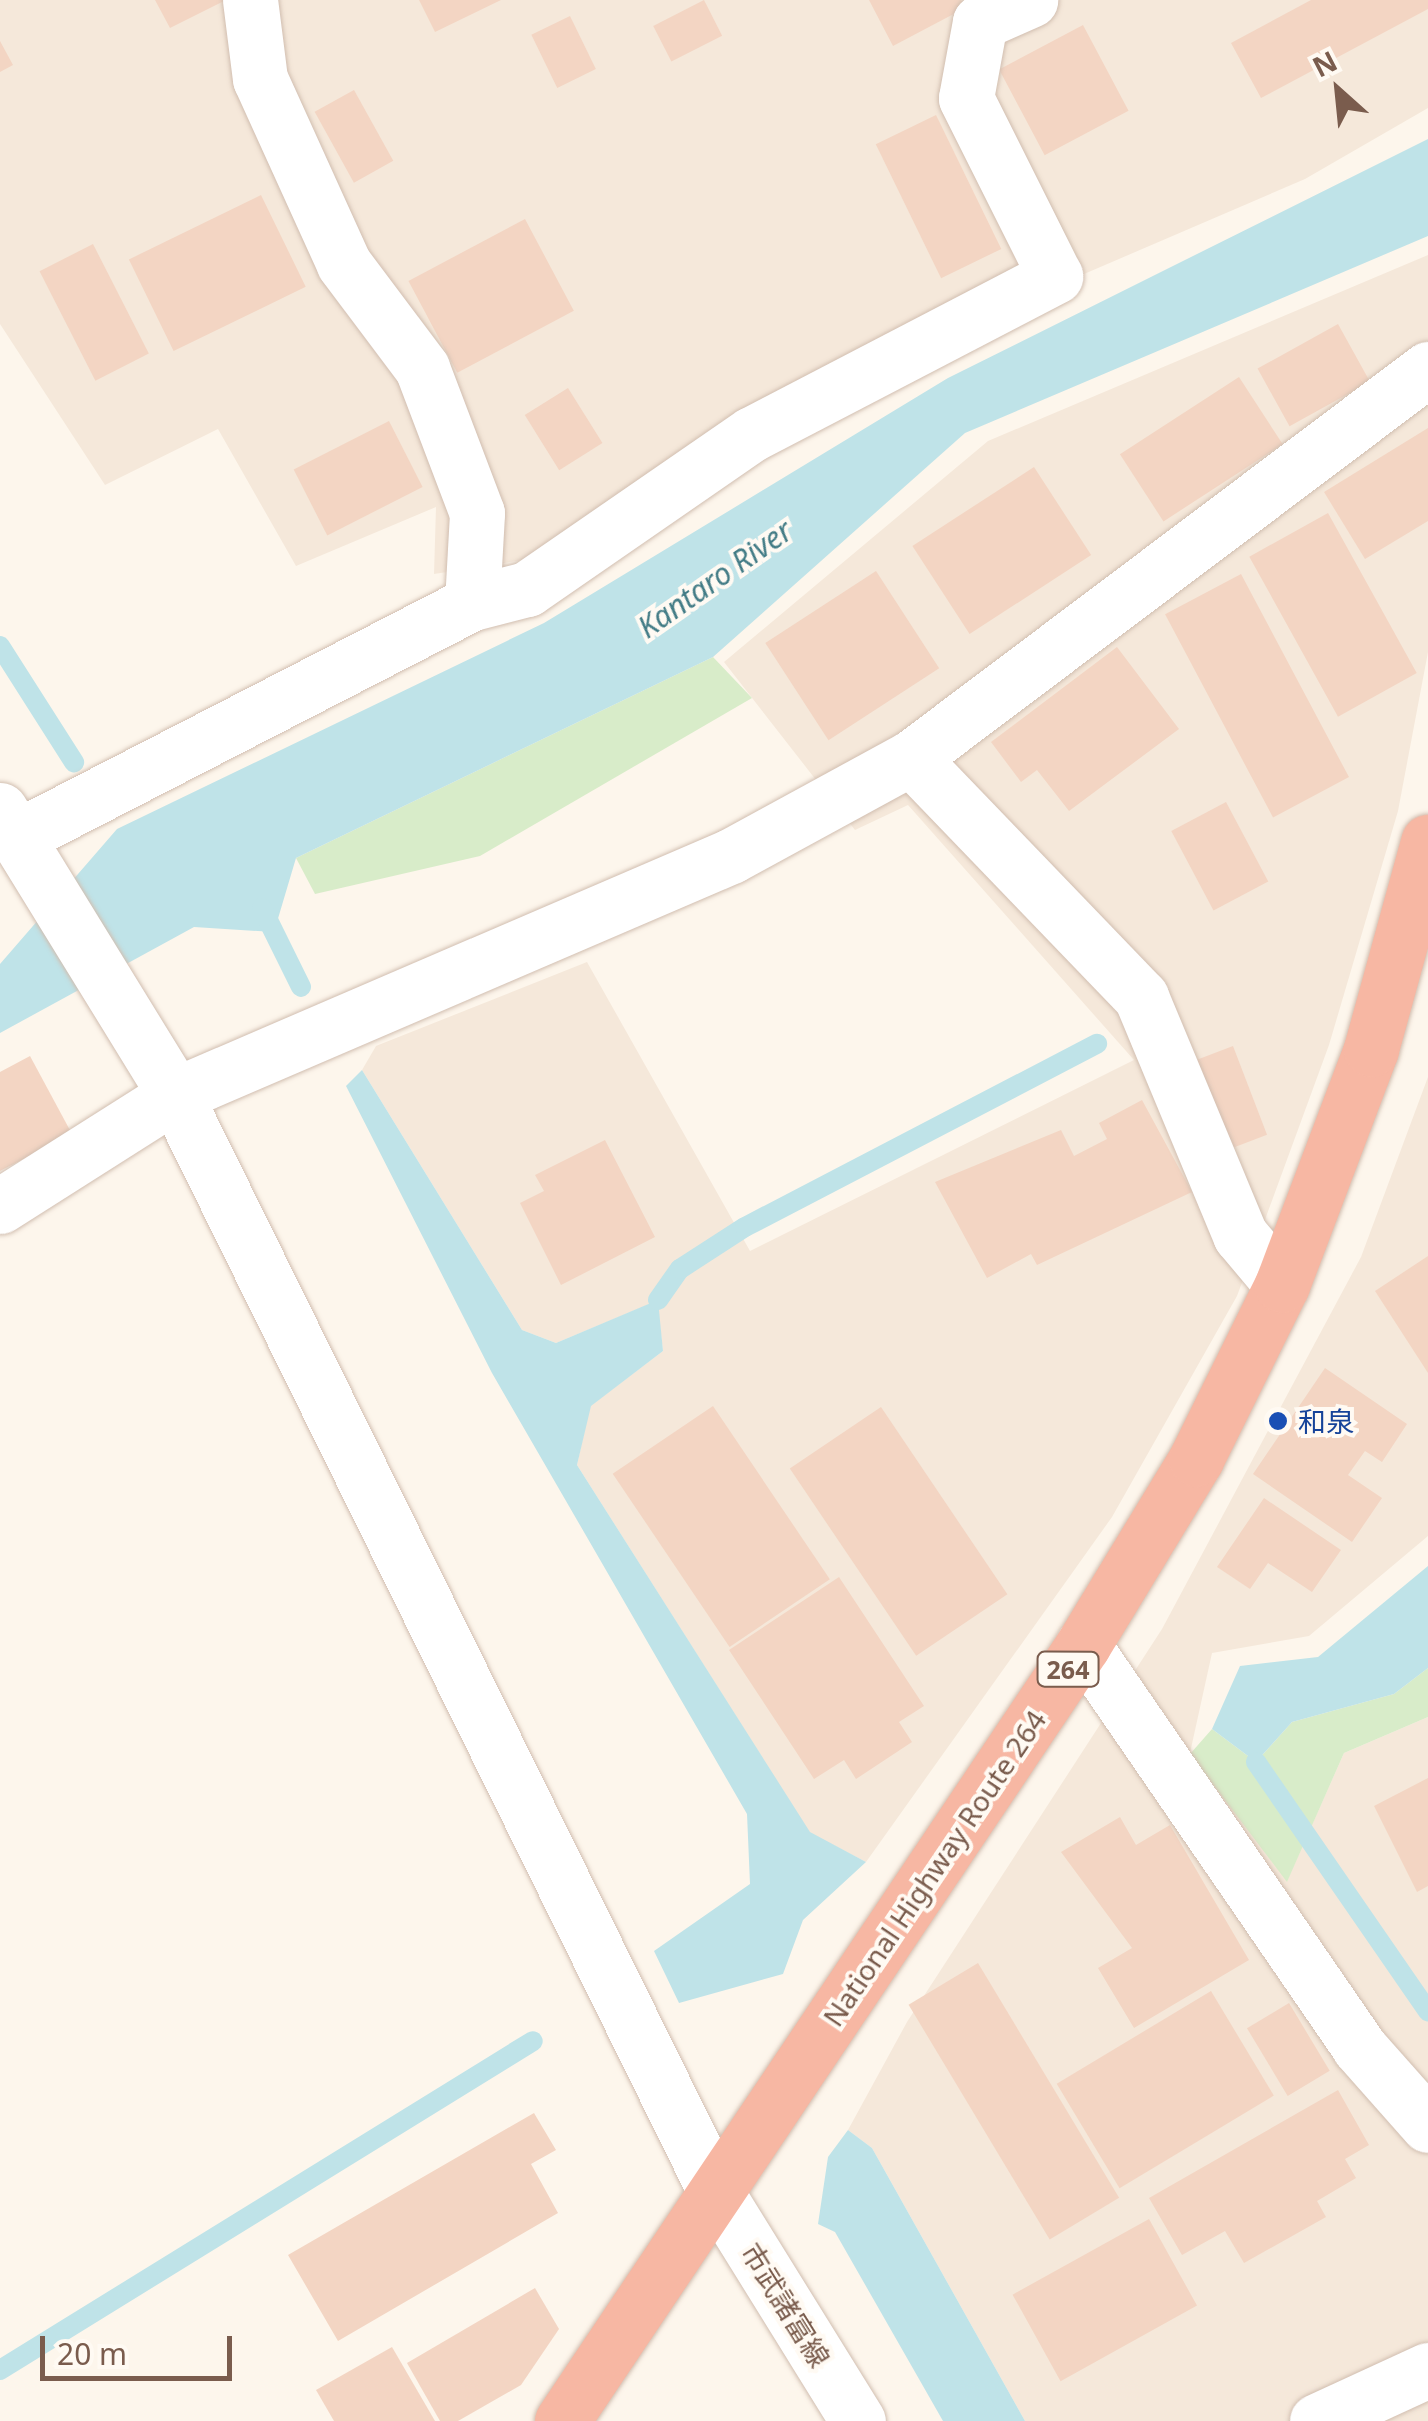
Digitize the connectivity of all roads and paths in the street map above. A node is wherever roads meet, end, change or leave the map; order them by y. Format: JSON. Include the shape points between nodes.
{"nodes":[{"id":1,"x":250,"y":0,"type":"edge"},
{"id":2,"x":1030,"y":0,"type":"edge"},
{"id":3,"x":1428,"y":369,"type":"edge"},
{"id":4,"x":472,"y":602,"type":"junction"},
{"id":5,"x":911,"y":758,"type":"junction"},
{"id":6,"x":19,"y":839,"type":"edge"},
{"id":7,"x":1428,"y":842,"type":"edge"},
{"id":8,"x":175,"y":1095,"type":"junction"},
{"id":9,"x":0,"y":1206,"type":"edge"},
{"id":10,"x":1282,"y":1285,"type":"junction"},
{"id":11,"x":1083,"y":1645,"type":"junction"},
{"id":12,"x":1428,"y":2125,"type":"edge"},
{"id":13,"x":714,"y":2189,"type":"junction"},
{"id":14,"x":1428,"y":2370,"type":"edge"},
{"id":15,"x":562,"y":2421,"type":"edge"},
{"id":16,"x":858,"y":2421,"type":"edge"},
{"id":17,"x":1317,"y":2421,"type":"edge"}],
"edges":[{"from":1,"to":4,"type":"street","via":[[260,79],[344,264],[422,368],[478,513]]},
{"from":2,"to":4,"type":"street","via":[[980,22],[966,98],[1055,276],[752,434],[527,588]]},
{"from":3,"to":5,"type":"street"},
{"from":4,"to":6,"type":"street"},
{"from":5,"to":8,"type":"street","via":[[731,856]]},
{"from":5,"to":10,"type":"street","via":[[1141,998],[1240,1235]]},
{"from":6,"to":8,"type":"street","name":"市武諸富線"},
{"from":7,"to":10,"type":"highway","name":"National Highway Route 264","number":"264","via":[[1371,1049]]},
{"from":8,"to":9,"type":"street"},
{"from":8,"to":13,"type":"street","name":"市武諸富線"},
{"from":10,"to":11,"type":"highway","name":"National Highway Route 264","number":"264","via":[[1196,1459]]},
{"from":11,"to":12,"type":"street","via":[[1359,2047]]},
{"from":11,"to":13,"type":"highway","name":"National Highway Route 264","number":"264"},
{"from":13,"to":15,"type":"highway","name":"National Highway Route 264","number":"264"},
{"from":13,"to":16,"type":"street","name":"市武諸富線"},
{"from":14,"to":17,"type":"street"}]}
